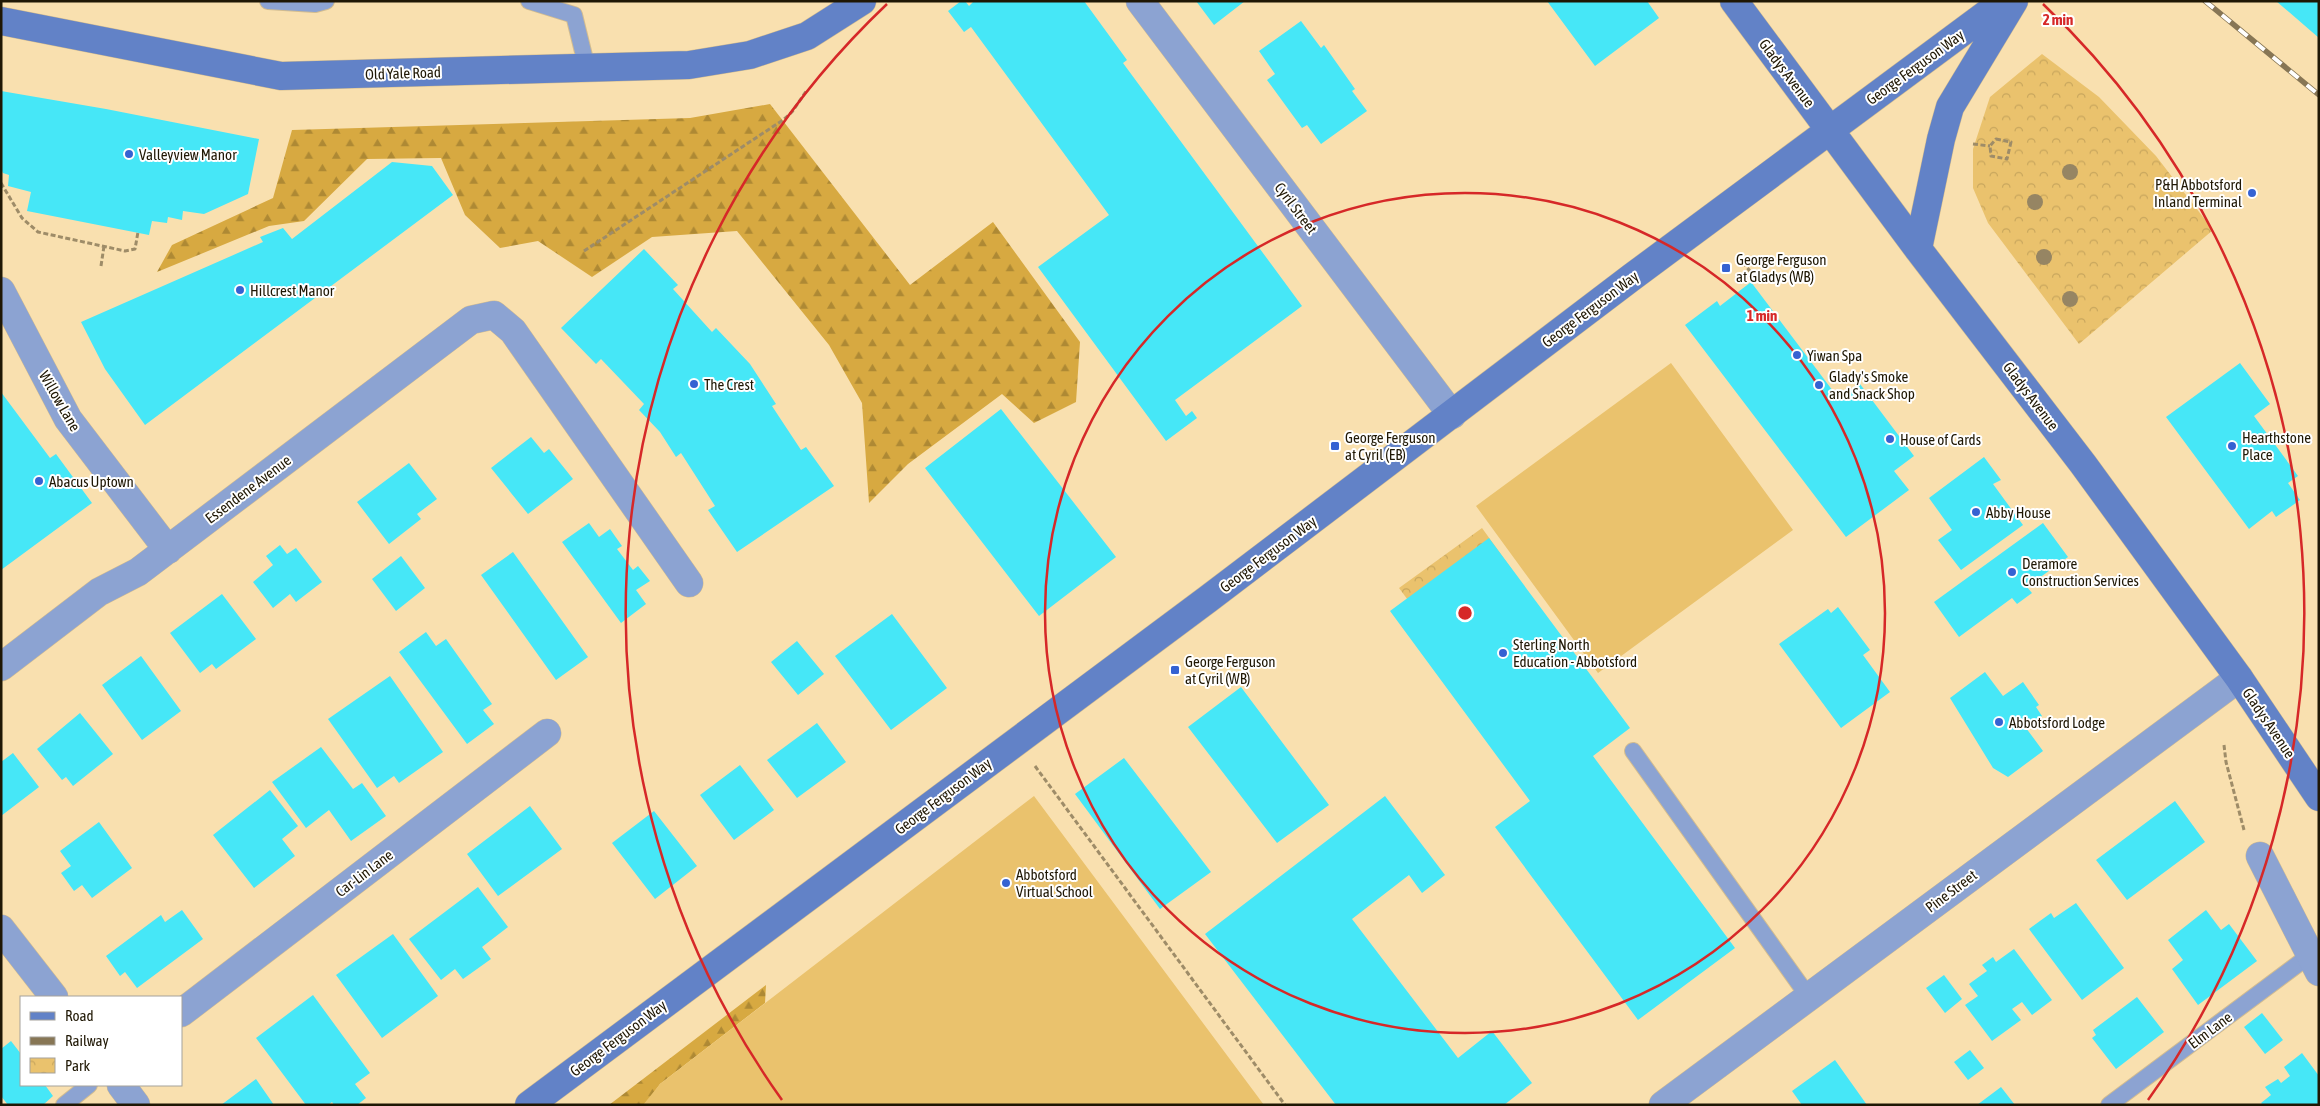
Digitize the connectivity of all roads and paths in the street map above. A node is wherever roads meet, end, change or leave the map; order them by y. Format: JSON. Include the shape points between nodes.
{"nodes":[{"id":1,"x":268,"y":1,"type":"edge"},
{"id":2,"x":326,"y":1,"type":"edge"},
{"id":3,"x":530,"y":1,"type":"edge"},
{"id":4,"x":862,"y":1,"type":"edge"},
{"id":5,"x":1140,"y":1,"type":"edge"},
{"id":6,"x":1734,"y":1,"type":"edge"},
{"id":7,"x":2004,"y":1,"type":"edge"},
{"id":8,"x":2014,"y":1,"type":"edge"},
{"id":9,"x":1,"y":21,"type":"edge"},
{"id":10,"x":587,"y":68,"type":"junction"},
{"id":11,"x":807,"y":90,"type":"dead end"},
{"id":12,"x":1830,"y":130,"type":"junction"},
{"id":13,"x":1991,"y":156,"type":"joint"},
{"id":14,"x":1,"y":183,"type":"edge"},
{"id":15,"x":6,"y":191,"type":"junction"},
{"id":16,"x":1,"y":194,"type":"edge"},
{"id":17,"x":138,"y":232,"type":"dead end"},
{"id":18,"x":104,"y":246,"type":"junction"},
{"id":19,"x":1918,"y":248,"type":"junction"},
{"id":20,"x":584,"y":251,"type":"dead end"},
{"id":21,"x":1742,"y":262,"type":"dead end"},
{"id":22,"x":101,"y":266,"type":"dead end"},
{"id":23,"x":1752,"y":274,"type":"dead end"},
{"id":24,"x":1,"y":291,"type":"edge"},
{"id":25,"x":1452,"y":415,"type":"junction"},
{"id":26,"x":168,"y":550,"type":"junction"},
{"id":27,"x":689,"y":582,"type":"dead end"},
{"id":28,"x":1,"y":667,"type":"edge"},
{"id":29,"x":2239,"y":678,"type":"junction"},
{"id":30,"x":547,"y":734,"type":"dead end"},
{"id":31,"x":1017,"y":741,"type":"junction"},
{"id":32,"x":2224,"y":745,"type":"dead end"},
{"id":33,"x":1633,"y":751,"type":"dead end"},
{"id":34,"x":2319,"y":797,"type":"edge"},
{"id":35,"x":2260,"y":856,"type":"joint"},
{"id":36,"x":1,"y":929,"type":"edge"},
{"id":37,"x":2314,"y":964,"type":"edge"},
{"id":38,"x":53,"y":996,"type":"edge"},
{"id":39,"x":1808,"y":996,"type":"junction"},
{"id":40,"x":182,"y":1012,"type":"edge"},
{"id":41,"x":88,"y":1086,"type":"edge"},
{"id":42,"x":121,"y":1086,"type":"edge"},
{"id":43,"x":64,"y":1105,"type":"edge"},
{"id":44,"x":136,"y":1105,"type":"edge"},
{"id":45,"x":529,"y":1105,"type":"edge"},
{"id":46,"x":1285,"y":1105,"type":"edge"},
{"id":47,"x":1663,"y":1105,"type":"edge"},
{"id":48,"x":2109,"y":1105,"type":"edge"}],
"edges":[{"from":1,"to":2,"type":"lane","via":[[315,4]]},
{"from":3,"to":10,"type":"lane","via":[[574,15]]},
{"from":4,"to":10,"type":"main road","name":"Old Yale Road","via":[[807,36],[750,55],[689,65]]},
{"from":5,"to":25,"type":"street","name":"Cyril Street"},
{"from":6,"to":12,"type":"main road","name":"Gladys Avenue"},
{"from":7,"to":12,"type":"main road","name":"George Ferguson Way"},
{"from":8,"to":19,"type":"main road","via":[[1950,107]]},
{"from":9,"to":10,"type":"main road","name":"Old Yale Road","via":[[281,76]]},
{"from":11,"to":20,"type":"path","via":[[783,120]]},
{"from":12,"to":19,"type":"main road","name":"Gladys Avenue"},
{"from":12,"to":25,"type":"main road","name":"George Ferguson Way"},
{"from":13,"to":13,"type":"path","via":[[2007,159],[2011,142],[1996,139],[1990,146]]},
{"from":14,"to":15,"type":"path"},
{"from":15,"to":16,"type":"path"},
{"from":15,"to":18,"type":"path","via":[[22,218],[38,232]]},
{"from":17,"to":18,"type":"path","via":[[135,249],[125,251]]},
{"from":18,"to":22,"type":"path"},
{"from":19,"to":29,"type":"main road","name":"Gladys Avenue","via":[[2083,464]]},
{"from":21,"to":23,"type":"path"},
{"from":24,"to":26,"type":"street","name":"Willow Lane","via":[[68,419]]},
{"from":25,"to":31,"type":"main road","name":"George Ferguson Way"},
{"from":26,"to":27,"type":"street","name":"Essendene Avenue","via":[[471,320],[494,315],[513,332]]},
{"from":26,"to":28,"type":"street","name":"Essendene Avenue","via":[[138,572],[99,592]]},
{"from":29,"to":34,"type":"main road","name":"Gladys Avenue"},
{"from":29,"to":39,"type":"street","name":"Pine Street"},
{"from":30,"to":40,"type":"street","name":"Car-Lin Lane"},
{"from":31,"to":45,"type":"main road","name":"George Ferguson Way"},
{"from":31,"to":46,"type":"path"},
{"from":32,"to":35,"type":"path","via":[[2249,848]]},
{"from":33,"to":39,"type":"lane"},
{"from":35,"to":37,"type":"street"},
{"from":36,"to":38,"type":"street"},
{"from":37,"to":48,"type":"lane","name":"Elm Lane"},
{"from":39,"to":47,"type":"street","name":"Pine Street"},
{"from":41,"to":43,"type":"lane"},
{"from":42,"to":44,"type":"street"}]}
